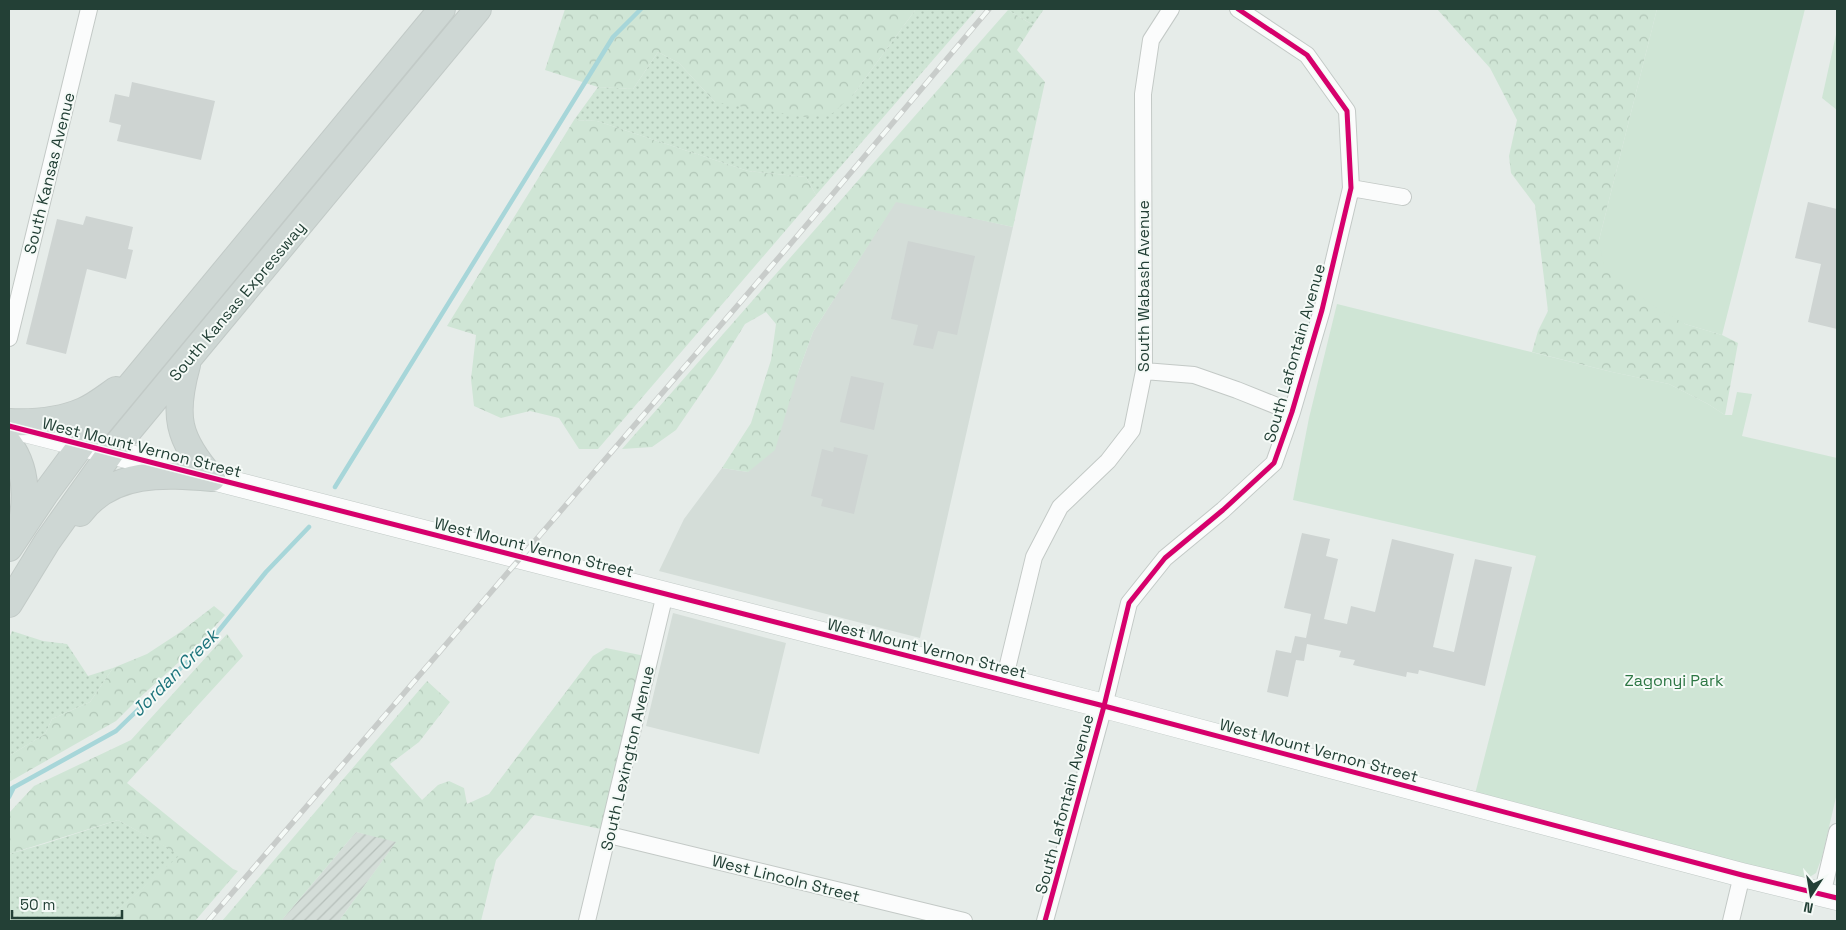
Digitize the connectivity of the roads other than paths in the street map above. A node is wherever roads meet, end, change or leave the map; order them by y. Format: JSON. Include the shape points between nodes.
{"nodes":[{"id":1,"x":89,"y":9,"type":"edge"},
{"id":2,"x":442,"y":9,"type":"edge"},
{"id":3,"x":478,"y":9,"type":"edge"},
{"id":4,"x":1171,"y":9,"type":"edge"},
{"id":5,"x":1238,"y":9,"type":"edge"},
{"id":6,"x":1351,"y":188,"type":"junction"},
{"id":7,"x":1403,"y":196,"type":"dead end"},
{"id":8,"x":9,"y":338,"type":"edge"},
{"id":9,"x":153,"y":359,"type":"junction"},
{"id":10,"x":189,"y":359,"type":"junction"},
{"id":11,"x":1144,"y":371,"type":"junction"},
{"id":12,"x":1292,"y":412,"type":"junction"},
{"id":13,"x":9,"y":422,"type":"edge"},
{"id":14,"x":9,"y":426,"type":"edge"},
{"id":15,"x":9,"y":444,"type":"edge"},
{"id":16,"x":82,"y":444,"type":"junction"},
{"id":17,"x":111,"y":452,"type":"junction"},
{"id":18,"x":212,"y":478,"type":"junction"},
{"id":19,"x":15,"y":539,"type":"edge"},
{"id":20,"x":666,"y":594,"type":"junction"},
{"id":21,"x":14,"y":595,"type":"edge"},
{"id":22,"x":1004,"y":681,"type":"junction"},
{"id":23,"x":1104,"y":706,"type":"junction"},
{"id":24,"x":1837,"y":832,"type":"edge"},
{"id":25,"x":609,"y":835,"type":"junction"},
{"id":26,"x":1742,"y":875,"type":"junction"},
{"id":27,"x":1830,"y":897,"type":"edge"},
{"id":28,"x":588,"y":921,"type":"edge"},
{"id":29,"x":964,"y":921,"type":"edge"},
{"id":30,"x":1045,"y":921,"type":"edge"},
{"id":31,"x":1731,"y":921,"type":"edge"}],
"edges":[{"from":1,"to":8,"type":"street","name":"South Kansas Avenue"},
{"from":2,"to":9,"type":"main road","name":"South Kansas Expressway"},
{"from":3,"to":10,"type":"main road","name":"South Kansas Expressway"},
{"from":4,"to":11,"type":"street","name":"South Wabash Avenue","via":[[1151,40],[1143,94]]},
{"from":5,"to":6,"type":"street","name":"South Lafontain Avenue","via":[[1307,55],[1347,111]]},
{"from":6,"to":7,"type":"street"},
{"from":6,"to":12,"type":"street","name":"South Lafontain Avenue","via":[[1322,310]]},
{"from":9,"to":13,"type":"main road","via":[[118,389],[83,412],[45,421]]},
{"from":9,"to":16,"type":"main road","name":"South Kansas Expressway"},
{"from":10,"to":17,"type":"main road","name":"South Kansas Expressway"},
{"from":10,"to":18,"type":"main road","via":[[179,400],[179,417],[190,450]]},
{"from":11,"to":12,"type":"street","via":[[1194,375]]},
{"from":11,"to":22,"type":"street","name":"South Wabash Avenue","via":[[1132,430],[1108,461],[1060,507],[1034,557]]},
{"from":12,"to":23,"type":"street","name":"South Lafontain Avenue","via":[[1274,463],[1165,558],[1129,603]]},
{"from":14,"to":16,"type":"street","name":"West Mount Vernon Street"},
{"from":15,"to":19,"type":"main road","via":[[18,460],[25,486],[24,510]]},
{"from":16,"to":17,"type":"street","name":"West Mount Vernon Street"},
{"from":16,"to":19,"type":"main road","name":"South Kansas Expressway"},
{"from":17,"to":18,"type":"street","name":"West Mount Vernon Street"},
{"from":17,"to":21,"type":"main road","name":"South Kansas Expressway"},
{"from":18,"to":20,"type":"street","name":"West Mount Vernon Street"},
{"from":18,"to":21,"type":"main road","via":[[149,475],[105,490],[84,509],[33,584]]},
{"from":20,"to":22,"type":"street","name":"West Mount Vernon Street"},
{"from":20,"to":25,"type":"street","name":"South Lexington Avenue"},
{"from":22,"to":23,"type":"street","name":"West Mount Vernon Street"},
{"from":23,"to":26,"type":"street","name":"West Mount Vernon Street"},
{"from":23,"to":30,"type":"street","name":"South Lafontain Avenue"},
{"from":24,"to":27,"type":"street"},
{"from":25,"to":28,"type":"street","name":"South Lexington Avenue"},
{"from":25,"to":29,"type":"street","name":"West Lincoln Street"},
{"from":26,"to":27,"type":"street","name":"West Mount Vernon Street"},
{"from":26,"to":31,"type":"street"}]}
